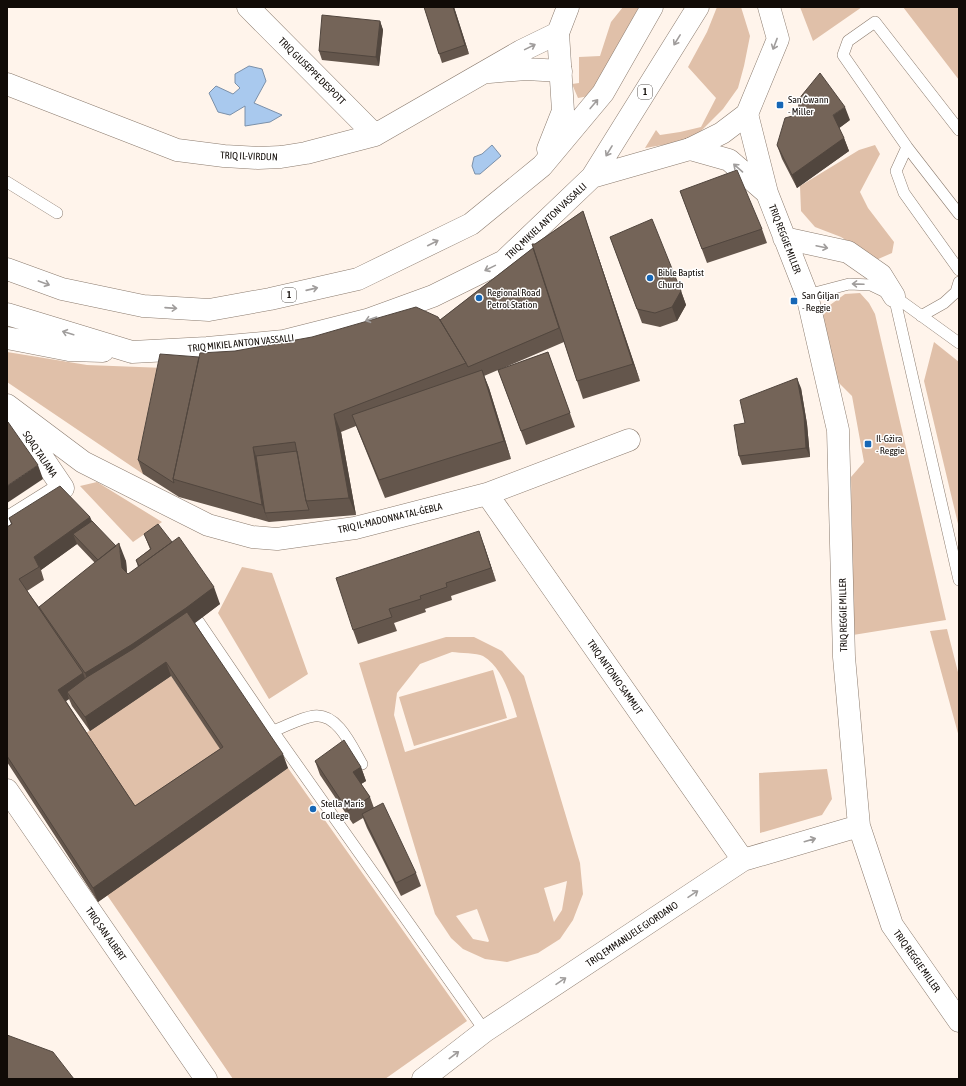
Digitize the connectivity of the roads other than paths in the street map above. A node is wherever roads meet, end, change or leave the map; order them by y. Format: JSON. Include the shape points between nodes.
{"nodes":[{"id":1,"x":248,"y":7,"type":"edge"},
{"id":2,"x":568,"y":7,"type":"edge"},
{"id":3,"x":652,"y":7,"type":"edge"},
{"id":4,"x":698,"y":7,"type":"edge"},
{"id":5,"x":769,"y":7,"type":"edge"},
{"id":6,"x":558,"y":33,"type":"junction"},
{"id":7,"x":561,"y":71,"type":"junction"},
{"id":8,"x":484,"y":73,"type":"junction"},
{"id":9,"x":7,"y":84,"type":"edge"},
{"id":10,"x":747,"y":114,"type":"junction"},
{"id":11,"x":959,"y":130,"type":"edge"},
{"id":12,"x":375,"y":135,"type":"junction"},
{"id":13,"x":907,"y":146,"type":"junction"},
{"id":14,"x":690,"y":149,"type":"junction"},
{"id":15,"x":542,"y":166,"type":"junction"},
{"id":16,"x":592,"y":177,"type":"junction"},
{"id":17,"x":7,"y":182,"type":"edge"},
{"id":18,"x":767,"y":193,"type":"junction"},
{"id":19,"x":57,"y":213,"type":"dead end"},
{"id":20,"x":959,"y":214,"type":"edge"},
{"id":21,"x":784,"y":238,"type":"junction"},
{"id":22,"x":7,"y":269,"type":"edge"},
{"id":23,"x":959,"y":270,"type":"edge"},
{"id":24,"x":959,"y":282,"type":"edge"},
{"id":25,"x":807,"y":295,"type":"junction"},
{"id":26,"x":894,"y":296,"type":"junction"},
{"id":27,"x":7,"y":314,"type":"edge"},
{"id":28,"x":921,"y":316,"type":"junction"},
{"id":29,"x":7,"y":338,"type":"edge"},
{"id":30,"x":959,"y":343,"type":"edge"},
{"id":31,"x":132,"y":352,"type":"junction"},
{"id":32,"x":7,"y":405,"type":"edge"},
{"id":33,"x":629,"y":440,"type":"dead end"},
{"id":34,"x":487,"y":494,"type":"junction"},
{"id":35,"x":7,"y":523,"type":"edge"},
{"id":36,"x":959,"y":580,"type":"edge"},
{"id":37,"x":199,"y":622,"type":"edge"},
{"id":38,"x":273,"y":731,"type":"junction"},
{"id":39,"x":362,"y":764,"type":"dead end"},
{"id":40,"x":7,"y":790,"type":"edge"},
{"id":41,"x":859,"y":826,"type":"junction"},
{"id":42,"x":743,"y":860,"type":"junction"},
{"id":43,"x":959,"y":1021,"type":"edge"},
{"id":44,"x":485,"y":1032,"type":"junction"},
{"id":45,"x":206,"y":1079,"type":"edge"},
{"id":46,"x":423,"y":1079,"type":"edge"}],
"edges":[{"from":1,"to":12,"type":"main road","name":"TRIQ GIUSEPPE DESPOTT"},
{"from":2,"to":6,"type":"main road","number":"1"},
{"from":15,"to":3,"type":"main road","number":"1","one_way":true,"via":[[603,93]]},
{"from":4,"to":16,"type":"main road","name":"TRIQ MIKIEL ANTON VASSALLI","number":"1","one_way":true},
{"from":5,"to":10,"type":"main road","one_way":true,"via":[[778,39]]},
{"from":6,"to":7,"type":"main road","number":"1"},
{"from":8,"to":6,"type":"main road","name":"TRIQ IL-VIRDUN","one_way":true,"via":[[521,50]]},
{"from":7,"to":8,"type":"main road","name":"TRIQ IL-VIRDUN","via":[[526,69]]},
{"from":7,"to":15,"type":"main road","number":"1","via":[[563,111]]},
{"from":8,"to":12,"type":"main road","name":"TRIQ IL-VIRDUN"},
{"from":9,"to":12,"type":"main road","name":"TRIQ IL-VIRDUN","via":[[177,150],[224,156],[281,158]]},
{"from":10,"to":14,"type":"main road","number":"1","via":[[722,133]]},
{"from":10,"to":18,"type":"main road","name":"TRIQ REGGIE MILLER"},
{"from":11,"to":13,"type":"lane","via":[[875,22],[848,41],[843,55]]},
{"from":13,"to":20,"type":"lane"},
{"from":13,"to":23,"type":"lane","via":[[896,171],[904,193]]},
{"from":14,"to":16,"type":"main road","number":"1"},
{"from":18,"to":14,"type":"main road","name":"TRIQ REGGIE MILLER","one_way":true,"via":[[729,160]]},
{"from":22,"to":15,"type":"main road","number":"1","one_way":true,"via":[[62,289],[143,306],[209,310],[270,299],[358,279],[418,251],[471,224]]},
{"from":16,"to":31,"type":"main road","name":"TRIQ MIKIEL ANTON VASSALLI","number":"1","one_way":true,"via":[[504,261],[433,296],[367,320],[284,341]]},
{"from":17,"to":19,"type":"lane"},
{"from":18,"to":21,"type":"main road","name":"TRIQ REGGIE MILLER"},
{"from":21,"to":25,"type":"main road","name":"TRIQ REGGIE MILLER"},
{"from":21,"to":26,"type":"main road","one_way":true,"via":[[848,252],[881,276]]},
{"from":24,"to":28,"type":"lane","via":[[956,292],[944,304]]},
{"from":26,"to":25,"type":"lane","one_way":true,"via":[[871,285],[849,284]]},
{"from":25,"to":41,"type":"main road","name":"TRIQ REGGIE MILLER","via":[[838,430],[844,657]]},
{"from":26,"to":28,"type":"lane"},
{"from":26,"to":36,"type":"lane"},
{"from":31,"to":27,"type":"main road","name":"TRIQ MIKIEL ANTON VASSALLI","number":"1","one_way":true},
{"from":28,"to":30,"type":"lane"},
{"from":29,"to":31,"type":"main road","via":[[68,350]]},
{"from":32,"to":34,"type":"main road","name":"TRIQ IL-MADONNA TAL-ĠEBLA","via":[[83,462],[208,525],[252,537],[277,539],[355,528]]},
{"from":32,"to":35,"type":"main road","name":"SQAQ TALIANA","via":[[63,488]]},
{"from":33,"to":34,"type":"main road","name":"TRIQ IL-MADONNA TAL-ĠEBLA"},
{"from":34,"to":42,"type":"main road","name":"TRIQ ANTONIO SAMMUT"},
{"from":37,"to":38,"type":"lane"},
{"from":38,"to":39,"type":"lane","via":[[301,719],[316,716],[328,719],[338,726]]},
{"from":38,"to":44,"type":"lane"},
{"from":40,"to":45,"type":"main road","name":"TRIQ SAN ALBERT"},
{"from":42,"to":41,"type":"main road","name":"TRIQ EMMANUELE GIORDANO","one_way":true},
{"from":41,"to":43,"type":"main road","name":"TRIQ REGGIE MILLER","via":[[892,925]]},
{"from":44,"to":42,"type":"main road","name":"TRIQ EMMANUELE GIORDANO","one_way":true},
{"from":46,"to":44,"type":"main road","name":"TRIQ EMMANUELE GIORDANO","one_way":true}]}
